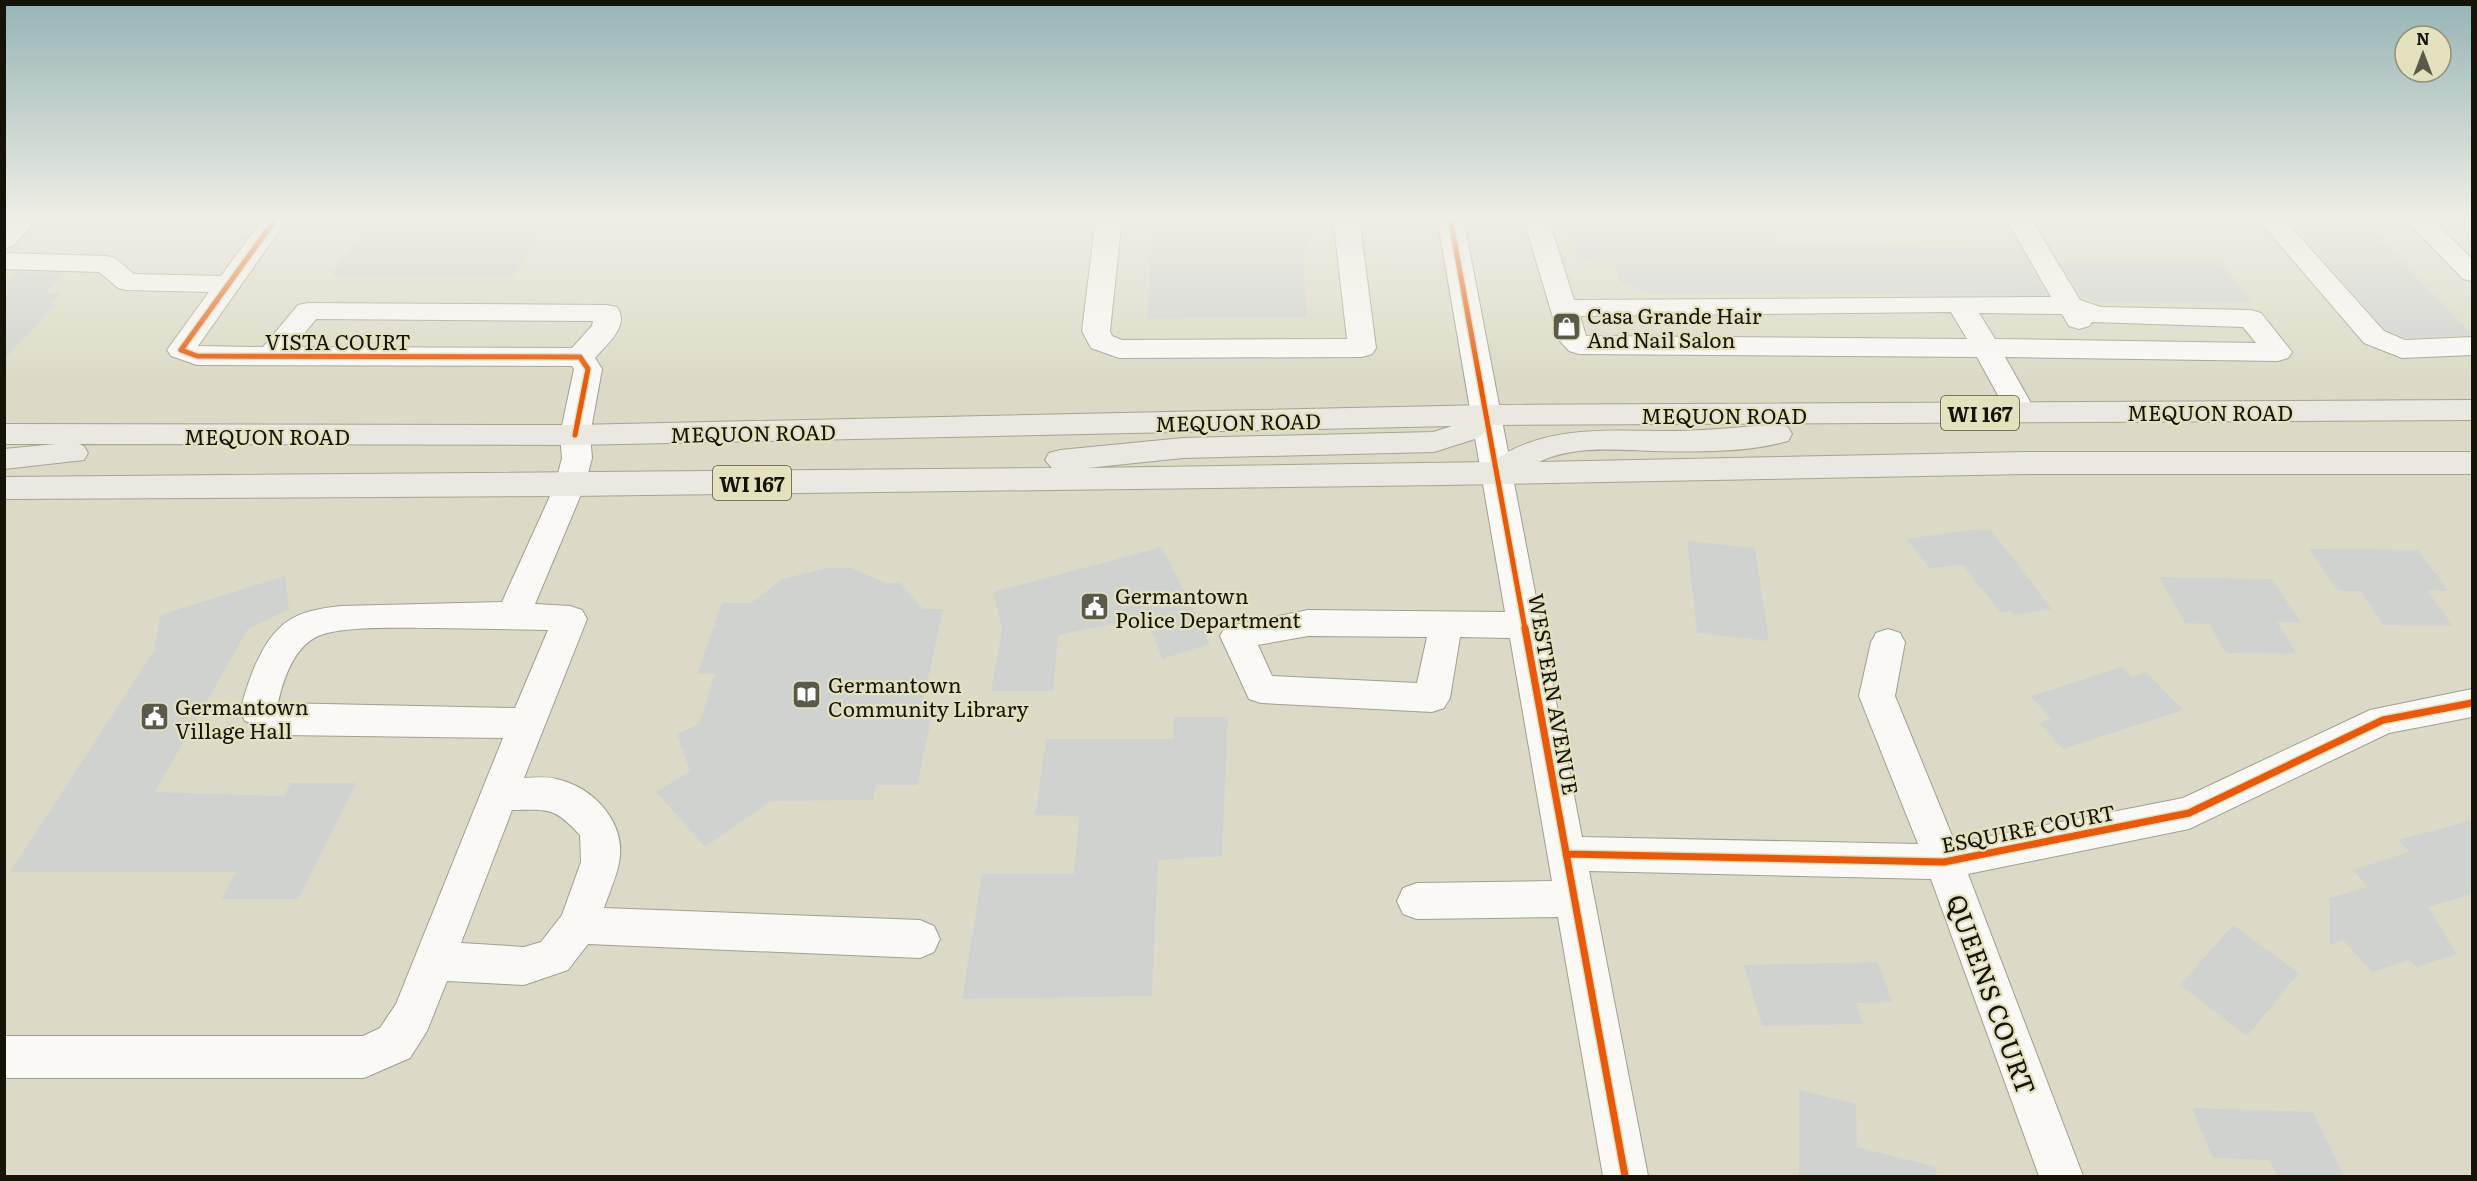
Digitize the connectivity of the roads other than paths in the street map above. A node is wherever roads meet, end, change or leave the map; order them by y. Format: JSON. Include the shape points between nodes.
{"nodes":[{"id":1,"x":115,"y":272,"type":"edge"},
{"id":2,"x":238,"y":272,"type":"edge"},
{"id":3,"x":1103,"y":272,"type":"edge"},
{"id":4,"x":1353,"y":272,"type":"edge"},
{"id":5,"x":1460,"y":272,"type":"edge"},
{"id":6,"x":1553,"y":272,"type":"edge"},
{"id":7,"x":2050,"y":272,"type":"edge"},
{"id":8,"x":2318,"y":272,"type":"edge"},
{"id":9,"x":229,"y":284,"type":"junction"},
{"id":10,"x":1960,"y":304,"type":"junction"},
{"id":11,"x":2070,"y":306,"type":"junction"},
{"id":12,"x":1564,"y":308,"type":"junction"},
{"id":13,"x":2472,"y":346,"type":"edge"},
{"id":14,"x":1986,"y":348,"type":"junction"},
{"id":15,"x":2099,"y":350,"type":"junction"},
{"id":16,"x":272,"y":356,"type":"junction"},
{"id":17,"x":580,"y":357,"type":"junction"},
{"id":18,"x":2472,"y":410,"type":"edge"},
{"id":19,"x":2021,"y":412,"type":"junction"},
{"id":20,"x":1894,"y":414,"type":"junction"},
{"id":21,"x":1486,"y":415,"type":"junction"},
{"id":22,"x":4,"y":434,"type":"edge"},
{"id":23,"x":205,"y":435,"type":"junction"},
{"id":24,"x":575,"y":435,"type":"junction"},
{"id":25,"x":4,"y":459,"type":"edge"},
{"id":26,"x":2050,"y":463,"type":"junction"},
{"id":27,"x":2472,"y":463,"type":"edge"},
{"id":28,"x":1498,"y":474,"type":"junction"},
{"id":29,"x":976,"y":480,"type":"junction"},
{"id":30,"x":570,"y":485,"type":"junction"},
{"id":31,"x":4,"y":488,"type":"edge"},
{"id":32,"x":513,"y":615,"type":"junction"},
{"id":33,"x":1446,"y":624,"type":"junction"},
{"id":34,"x":1526,"y":625,"type":"junction"},
{"id":35,"x":1888,"y":642,"type":"dead end"},
{"id":36,"x":2472,"y":703,"type":"edge"},
{"id":37,"x":527,"y":722,"type":"junction"},
{"id":38,"x":499,"y":794,"type":"junction"},
{"id":39,"x":1566,"y":854,"type":"junction"},
{"id":40,"x":1944,"y":862,"type":"junction"},
{"id":41,"x":1574,"y":899,"type":"junction"},
{"id":42,"x":1417,"y":901,"type":"dead end"},
{"id":43,"x":578,"y":925,"type":"junction"},
{"id":44,"x":920,"y":939,"type":"dead end"},
{"id":45,"x":434,"y":961,"type":"junction"},
{"id":46,"x":4,"y":1057,"type":"edge"},
{"id":47,"x":1624,"y":1176,"type":"edge"},
{"id":48,"x":2061,"y":1176,"type":"edge"}],
"edges":[{"from":1,"to":9,"type":"street","via":[[127,282]]},
{"from":2,"to":9,"type":"street","name":"VISTA COURT"},
{"from":3,"to":4,"type":"street","via":[[1096,331],[1101,342],[1119,349],[1362,348]]},
{"from":5,"to":21,"type":"street","name":"WESTERN AVENUE"},
{"from":6,"to":12,"type":"street"},
{"from":7,"to":11,"type":"street"},
{"from":8,"to":13,"type":"street","via":[[2379,340],[2402,349]]},
{"from":9,"to":16,"type":"street","name":"VISTA COURT","via":[[181,351],[197,356]]},
{"from":10,"to":11,"type":"street"},
{"from":10,"to":12,"type":"street"},
{"from":10,"to":14,"type":"street"},
{"from":11,"to":15,"type":"street"},
{"from":11,"to":15,"type":"street","via":[[2099,315],[2251,320],[2278,352]]},
{"from":12,"to":14,"type":"street","via":[[1574,341],[1579,345]]},
{"from":14,"to":15,"type":"street"},
{"from":14,"to":19,"type":"street"},
{"from":16,"to":17,"type":"street","name":"VISTA COURT"},
{"from":16,"to":17,"type":"street","via":[[308,311],[607,313],[606,328]]},
{"from":17,"to":24,"type":"street","via":[[588,369]]},
{"from":18,"to":19,"type":"main road","name":"MEQUON ROAD","number":"WI 167"},
{"from":19,"to":20,"type":"main road","name":"MEQUON ROAD","number":"WI 167"},
{"from":19,"to":26,"type":"main road"},
{"from":20,"to":21,"type":"main road","name":"MEQUON ROAD","number":"WI 167"},
{"from":20,"to":28,"type":"main road","via":[[1796,433],[1567,443],[1531,451]]},
{"from":21,"to":24,"type":"main road","name":"MEQUON ROAD","number":"WI 167"},
{"from":21,"to":28,"type":"street","name":"WESTERN AVENUE"},
{"from":21,"to":29,"type":"main road","via":[[1468,430],[1434,442],[1183,448],[1065,459]]},
{"from":22,"to":23,"type":"main road","name":"MEQUON ROAD","number":"WI 167"},
{"from":23,"to":24,"type":"main road","name":"MEQUON ROAD","number":"WI 167"},
{"from":23,"to":25,"type":"main road"},
{"from":24,"to":30,"type":"street","via":[[577,458]]},
{"from":26,"to":27,"type":"main road","number":"WI 167"},
{"from":26,"to":28,"type":"main road","number":"WI 167"},
{"from":28,"to":29,"type":"main road","number":"WI 167"},
{"from":28,"to":34,"type":"street","name":"WESTERN AVENUE"},
{"from":29,"to":30,"type":"main road","number":"WI 167"},
{"from":30,"to":31,"type":"main road","number":"WI 167"},
{"from":30,"to":32,"type":"street"},
{"from":32,"to":37,"type":"street","via":[[570,619]]},
{"from":32,"to":37,"type":"street","via":[[339,617],[304,627],[265,679],[258,711],[282,720]]},
{"from":33,"to":33,"type":"street","via":[[1308,623],[1237,636],[1261,689],[1432,698]]},
{"from":33,"to":34,"type":"street"},
{"from":34,"to":39,"type":"street","name":"WESTERN AVENUE"},
{"from":35,"to":40,"type":"street","name":"QUEENS COURT","via":[[1877,696]]},
{"from":36,"to":40,"type":"street","name":"ESQUIRE COURT","via":[[2383,720],[2189,813]]},
{"from":37,"to":38,"type":"street"},
{"from":38,"to":43,"type":"street","via":[[555,794],[577,806],[599,829],[600,862]]},
{"from":38,"to":45,"type":"street"},
{"from":39,"to":40,"type":"street","name":"ESQUIRE COURT"},
{"from":39,"to":41,"type":"street","name":"WESTERN AVENUE"},
{"from":40,"to":48,"type":"street","name":"QUEENS COURT"},
{"from":41,"to":42,"type":"street"},
{"from":41,"to":47,"type":"street","name":"WESTERN AVENUE"},
{"from":43,"to":44,"type":"street"},
{"from":43,"to":45,"type":"street","via":[[554,957],[524,966]]},
{"from":45,"to":46,"type":"street","via":[[412,1017],[395,1044],[364,1057]]}]}
